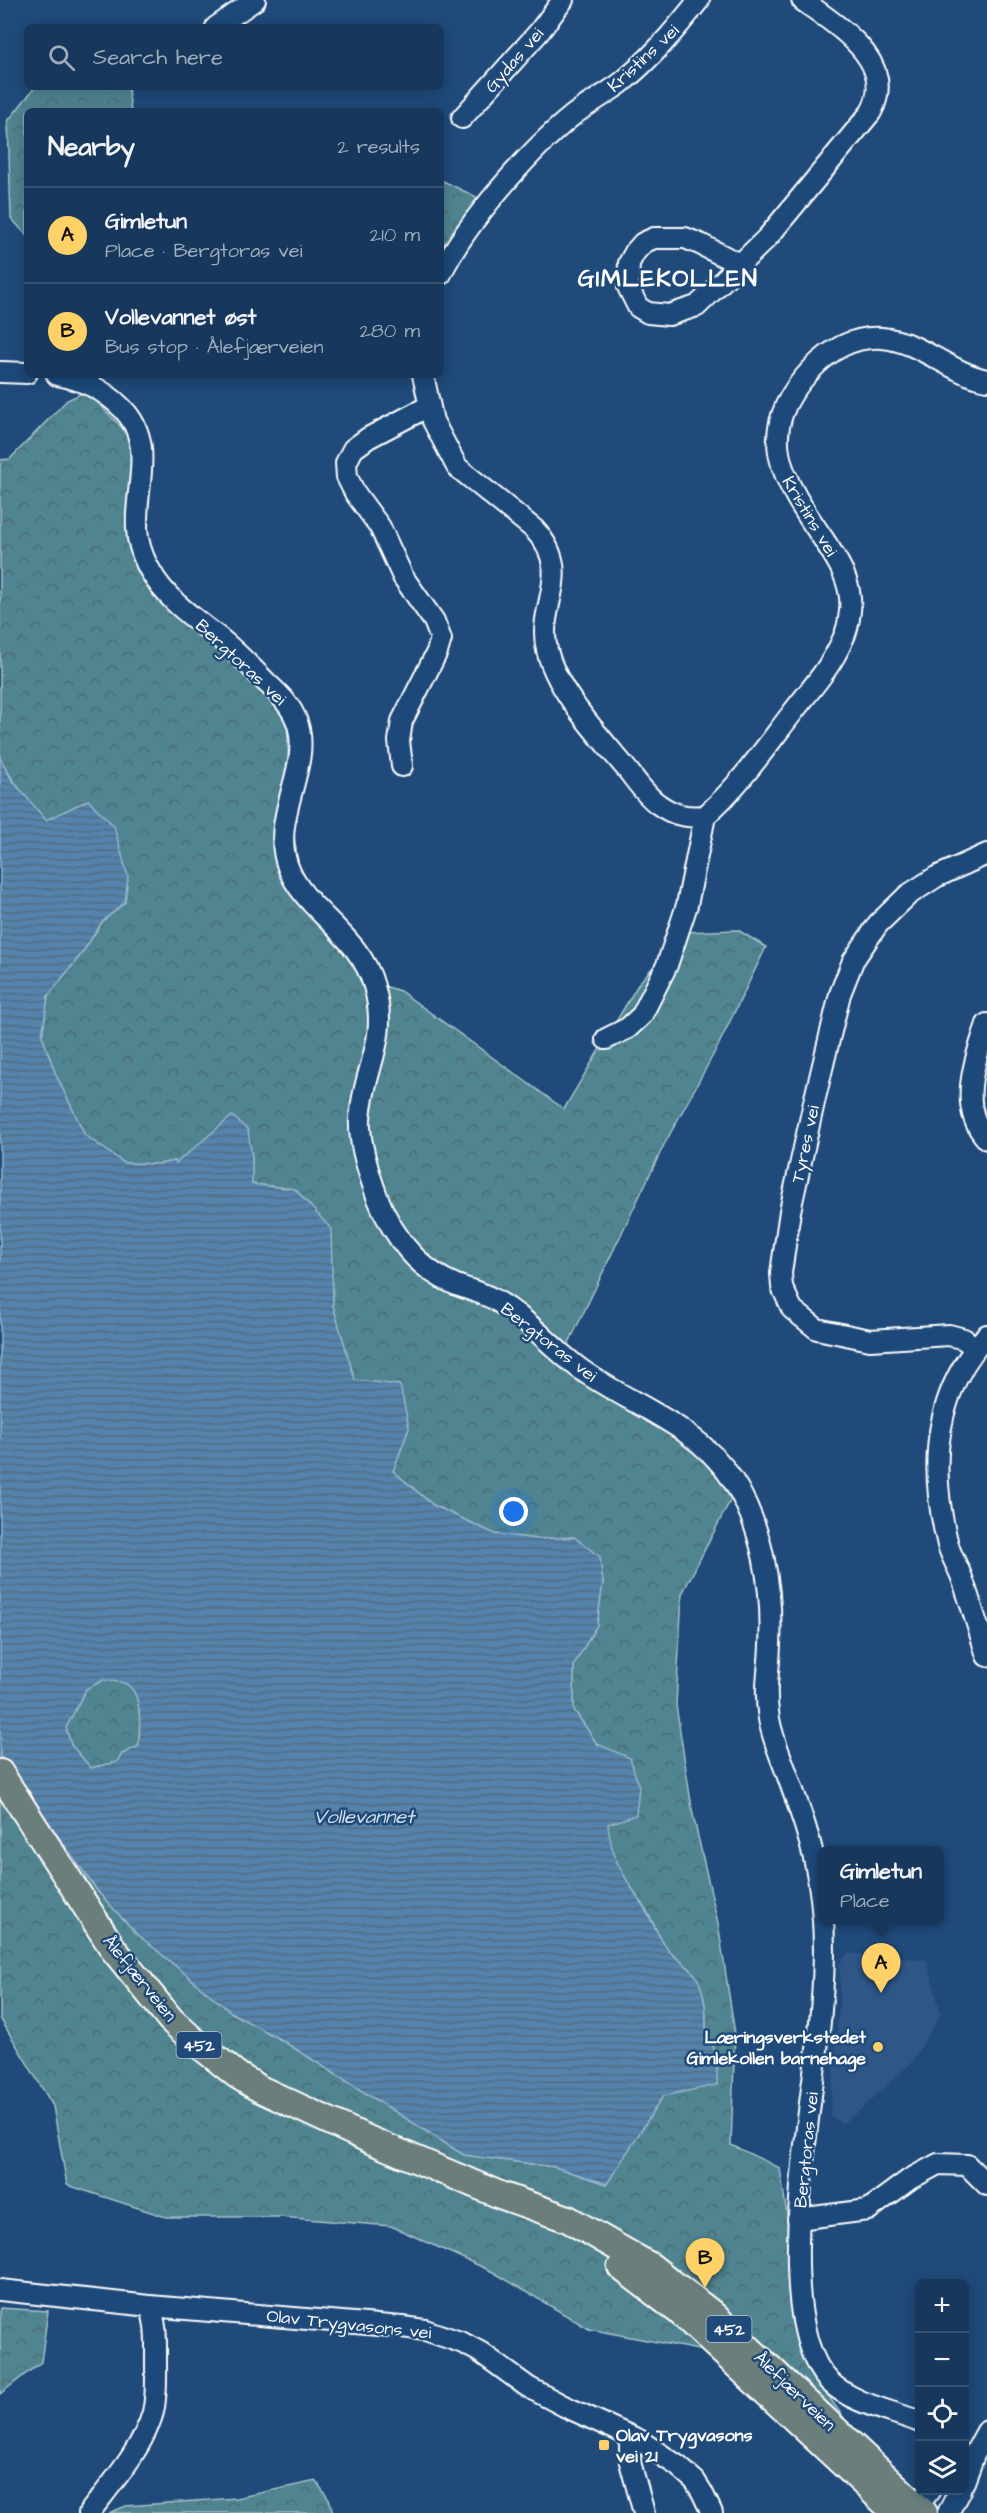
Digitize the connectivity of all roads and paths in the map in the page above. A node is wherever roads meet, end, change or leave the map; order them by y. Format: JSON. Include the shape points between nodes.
{"nodes":[{"id":1,"x":255,"y":0,"type":"edge"},
{"id":2,"x":563,"y":0,"type":"edge"},
{"id":3,"x":699,"y":0,"type":"edge"},
{"id":4,"x":802,"y":0,"type":"edge"},
{"id":5,"x":220,"y":24,"type":"edge"},
{"id":6,"x":462,"y":118,"type":"dead end"},
{"id":7,"x":739,"y":264,"type":"junction"},
{"id":8,"x":444,"y":269,"type":"edge"},
{"id":9,"x":0,"y":372,"type":"edge"},
{"id":10,"x":24,"y":373,"type":"edge"},
{"id":11,"x":68,"y":378,"type":"edge"},
{"id":12,"x":424,"y":378,"type":"edge"},
{"id":13,"x":987,"y":380,"type":"edge"},
{"id":14,"x":429,"y":406,"type":"junction"},
{"id":15,"x":402,"y":766,"type":"dead end"},
{"id":16,"x":705,"y":816,"type":"junction"},
{"id":17,"x":986,"y":857,"type":"edge"},
{"id":18,"x":987,"y":1024,"type":"edge"},
{"id":19,"x":606,"y":1039,"type":"dead end"},
{"id":20,"x":987,"y":1139,"type":"edge"},
{"id":21,"x":981,"y":1342,"type":"edge"},
{"id":22,"x":987,"y":1656,"type":"edge"},
{"id":23,"x":0,"y":1773,"type":"edge"},
{"id":24,"x":818,"y":1881,"type":"edge"},
{"id":25,"x":823,"y":1924,"type":"edge"},
{"id":26,"x":987,"y":2185,"type":"edge"},
{"id":27,"x":798,"y":2219,"type":"junction"},
{"id":28,"x":0,"y":2290,"type":"edge"},
{"id":29,"x":150,"y":2306,"type":"junction"},
{"id":30,"x":915,"y":2420,"type":"edge"},
{"id":31,"x":987,"y":2431,"type":"edge"},
{"id":32,"x":630,"y":2437,"type":"junction"},
{"id":33,"x":969,"y":2454,"type":"edge"},
{"id":34,"x":957,"y":2495,"type":"edge"},
{"id":35,"x":917,"y":2507,"type":"edge"},
{"id":36,"x":89,"y":2513,"type":"edge"},
{"id":37,"x":644,"y":2513,"type":"edge"},
{"id":38,"x":712,"y":2513,"type":"edge"},
{"id":39,"x":948,"y":2513,"type":"edge"}],
"edges":[{"from":1,"to":5,"type":"street"},
{"from":2,"to":6,"type":"street","name":"Gydas vei"},
{"from":3,"to":8,"type":"street","name":"Kristins vei","via":[[644,62],[572,116],[532,155],[488,205]]},
{"from":4,"to":7,"type":"street","via":[[867,54],[877,75],[877,101],[788,214],[754,253]]},
{"from":7,"to":7,"type":"street","via":[[711,295],[682,313],[648,313],[638,307],[628,287],[629,263],[643,243],[654,238],[685,238]]},
{"from":9,"to":10,"type":"street"},
{"from":11,"to":24,"type":"street","name":"Bergtoras vei","via":[[90,384],[115,401],[133,420],[143,460],[138,538],[148,568],[165,592],[229,646],[288,704],[297,723],[301,742],[285,819],[285,858],[298,885],[353,945],[373,980],[379,1033],[362,1104],[360,1131],[370,1175],[388,1221],[423,1266],[449,1282],[502,1304],[588,1375],[695,1440],[726,1471],[744,1503],[762,1551],[770,1594],[770,1655],[765,1688],[770,1724]]},
{"from":12,"to":14,"type":"street"},
{"from":13,"to":16,"type":"street","name":"Kristins vei","via":[[949,367],[896,341],[861,338],[821,360],[788,403],[778,431],[778,453],[791,488],[847,581],[848,625],[842,643],[811,689],[750,770]]},
{"from":14,"to":15,"type":"street","via":[[368,438],[353,449],[346,463],[347,477],[355,493],[380,527],[403,577],[434,621],[441,639],[402,721]]},
{"from":14,"to":16,"type":"street","via":[[457,467],[544,539],[555,576],[546,648],[563,688],[656,803],[684,817]]},
{"from":16,"to":19,"type":"street","via":[[687,905],[667,965],[642,1014],[628,1028]]},
{"from":17,"to":21,"type":"street","name":"Tyres vei","via":[[936,877],[908,895],[878,924],[853,961],[840,994],[814,1098],[780,1273],[792,1309],[817,1329],[870,1340],[949,1335]]},
{"from":18,"to":20,"type":"street","via":[[977,1053],[970,1098],[978,1129]]},
{"from":21,"to":22,"type":"street","via":[[965,1360],[951,1389],[939,1433],[936,1463],[939,1503],[949,1547]]},
{"from":23,"to":35,"type":"main road","name":"Ålefjærveien","number":"452","via":[[114,1950],[171,2020],[192,2039],[261,2089],[500,2195],[604,2255],[645,2283]]},
{"from":25,"to":27,"type":"street","name":"Bergtoras vei","via":[[820,2025]]},
{"from":26,"to":27,"type":"street","name":"Bergtoras vei","via":[[967,2165],[938,2164],[868,2210]]},
{"from":27,"to":30,"type":"street","name":"Bergtoras vei","via":[[803,2325],[816,2364],[847,2395]]},
{"from":28,"to":29,"type":"street","name":"Olav Trygvasons vei"},
{"from":29,"to":32,"type":"street","name":"Olav Trygvasons vei","via":[[425,2330],[472,2348],[528,2387]]},
{"from":29,"to":36,"type":"street","via":[[156,2351],[152,2413],[129,2460]]},
{"from":31,"to":33,"type":"street"},
{"from":32,"to":37,"type":"street","via":[[630,2462]]},
{"from":32,"to":38,"type":"street","name":"Olav Trygvasons vei","via":[[695,2481]]},
{"from":34,"to":39,"type":"street"}]}
